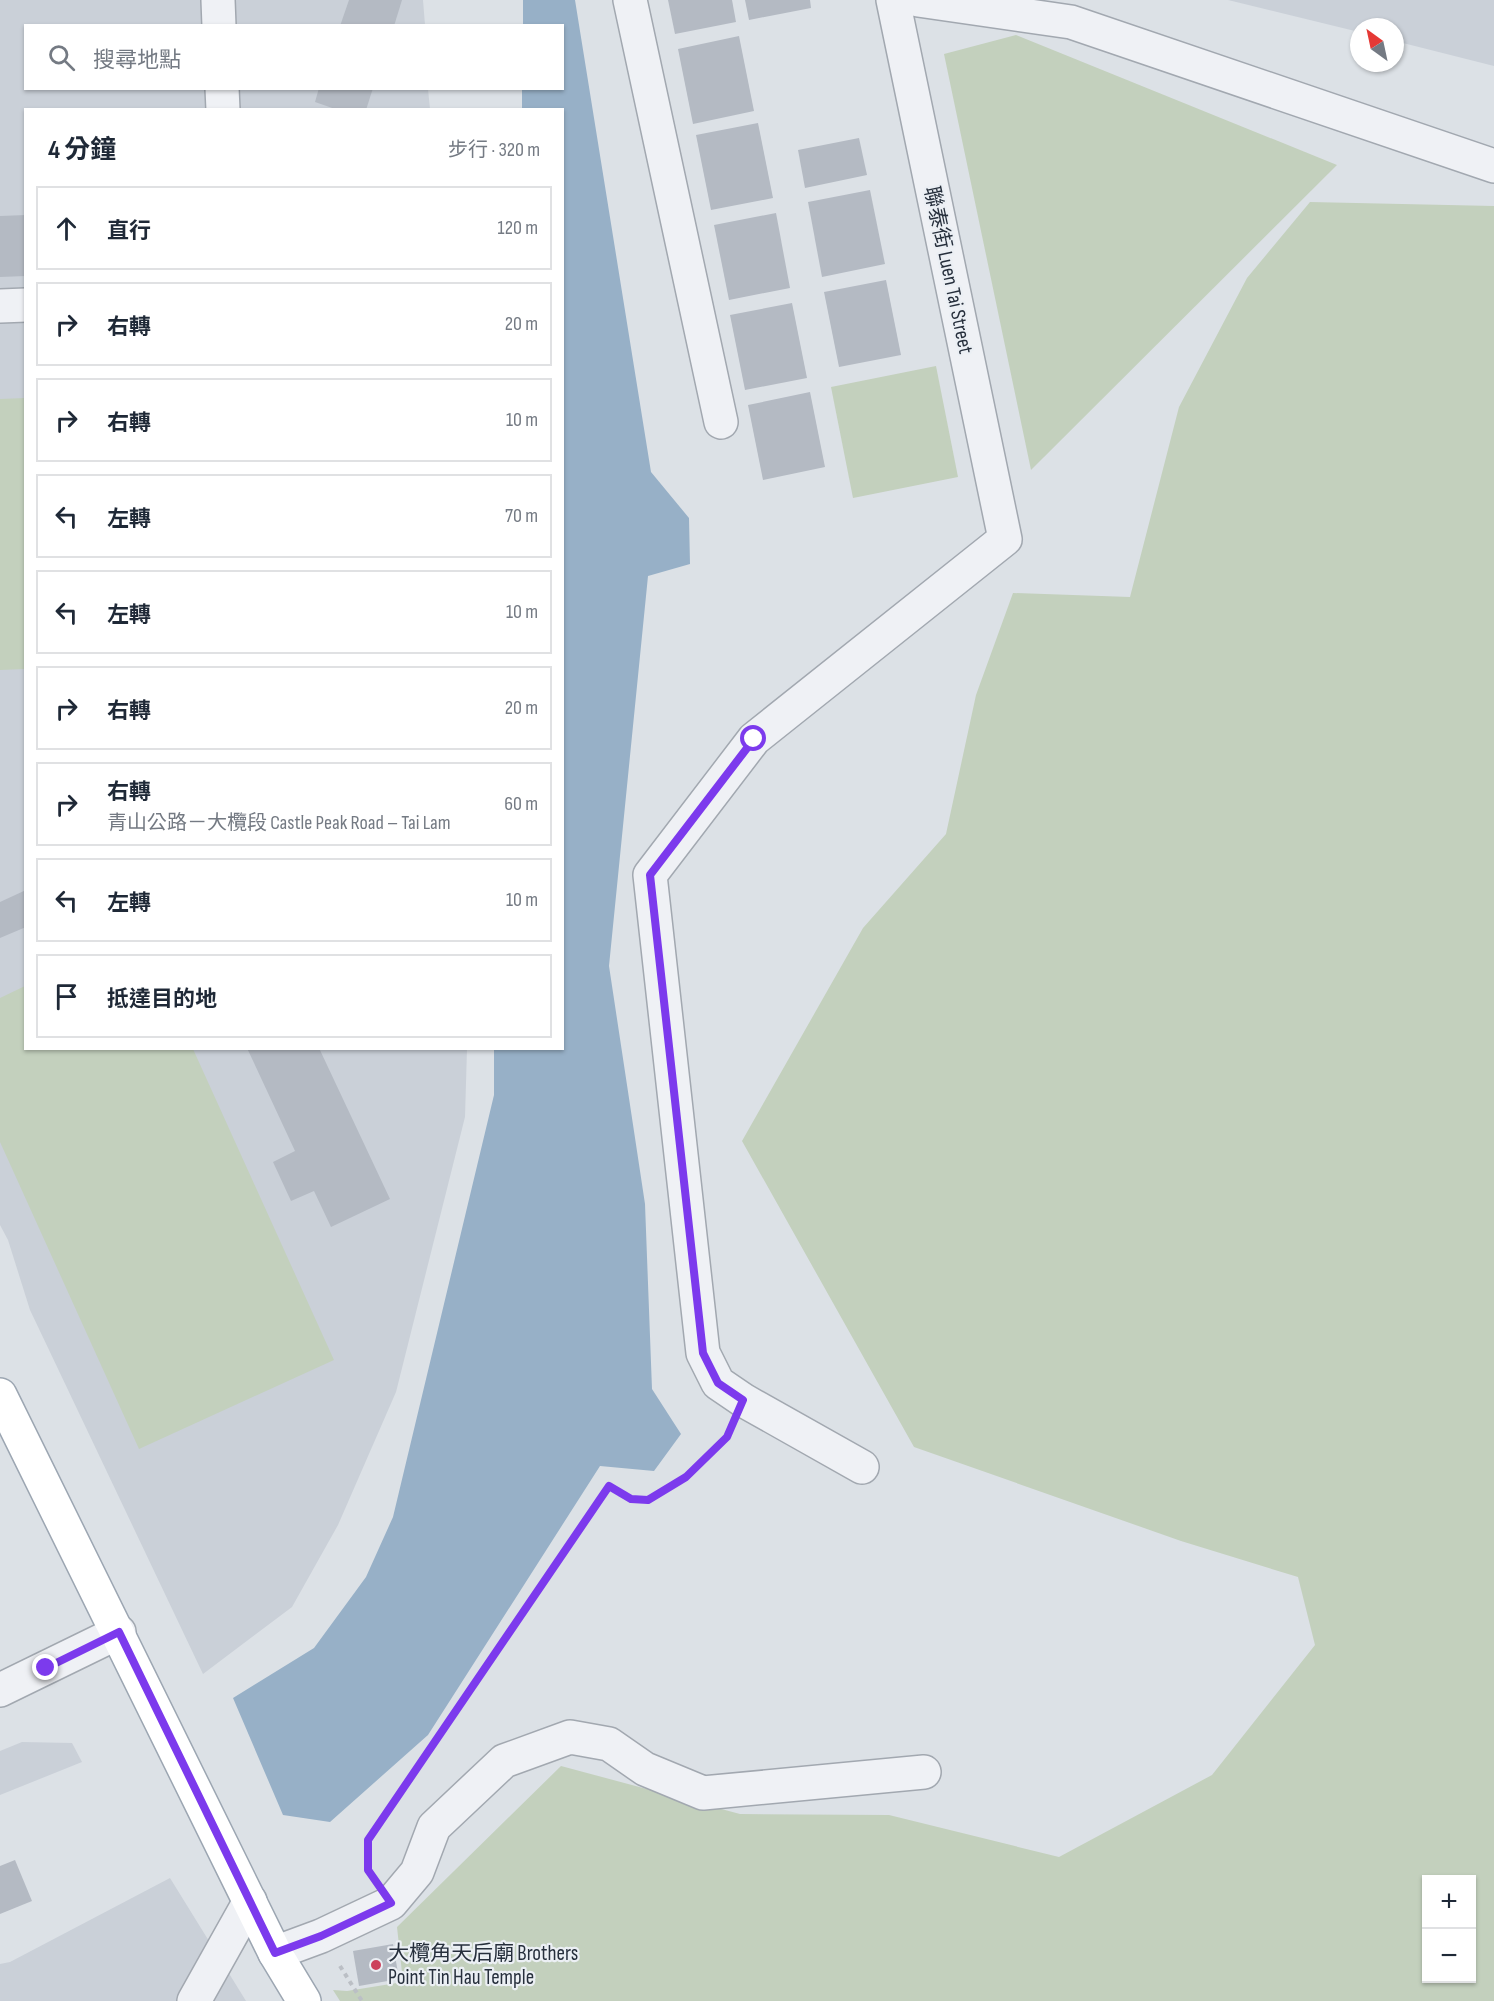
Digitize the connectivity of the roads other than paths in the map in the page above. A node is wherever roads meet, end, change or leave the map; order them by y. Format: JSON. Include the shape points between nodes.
{"nodes":[{"id":1,"x":218,"y":0,"type":"edge"},
{"id":2,"x":630,"y":0,"type":"edge"},
{"id":3,"x":893,"y":0,"type":"edge"},
{"id":4,"x":918,"y":0,"type":"edge"},
{"id":5,"x":219,"y":24,"type":"edge"},
{"id":6,"x":222,"y":90,"type":"edge"},
{"id":7,"x":224,"y":108,"type":"edge"},
{"id":8,"x":1494,"y":166,"type":"edge"},
{"id":9,"x":24,"y":305,"type":"edge"},
{"id":10,"x":0,"y":306,"type":"edge"},
{"id":11,"x":721,"y":422,"type":"dead end"},
{"id":12,"x":0,"y":1395,"type":"edge"},
{"id":13,"x":861,"y":1467,"type":"dead end"},
{"id":14,"x":119,"y":1632,"type":"junction"},
{"id":15,"x":0,"y":1690,"type":"edge"},
{"id":16,"x":924,"y":1772,"type":"dead end"},
{"id":17,"x":250,"y":1901,"type":"junction"},
{"id":18,"x":275,"y":1953,"type":"junction"},
{"id":19,"x":194,"y":2001,"type":"edge"},
{"id":20,"x":304,"y":2001,"type":"edge"}],
"edges":[{"from":1,"to":5,"type":"street"},
{"from":2,"to":11,"type":"street"},
{"from":3,"to":13,"type":"street","name":"聯泰街 Luen Tai Street","via":[[1005,539],[754,739],[650,875],[703,1353],[718,1383]]},
{"from":4,"to":8,"type":"street","via":[[1071,22]]},
{"from":6,"to":7,"type":"street"},
{"from":9,"to":10,"type":"street"},
{"from":12,"to":14,"type":"main road"},
{"from":14,"to":15,"type":"street"},
{"from":14,"to":17,"type":"main road"},
{"from":16,"to":18,"type":"street","via":[[704,1793],[645,1769],[609,1744],[570,1737],[504,1761],[434,1827],[417,1872],[391,1903]]},
{"from":17,"to":18,"type":"main road"},
{"from":17,"to":19,"type":"street"},
{"from":18,"to":20,"type":"main road"}]}
